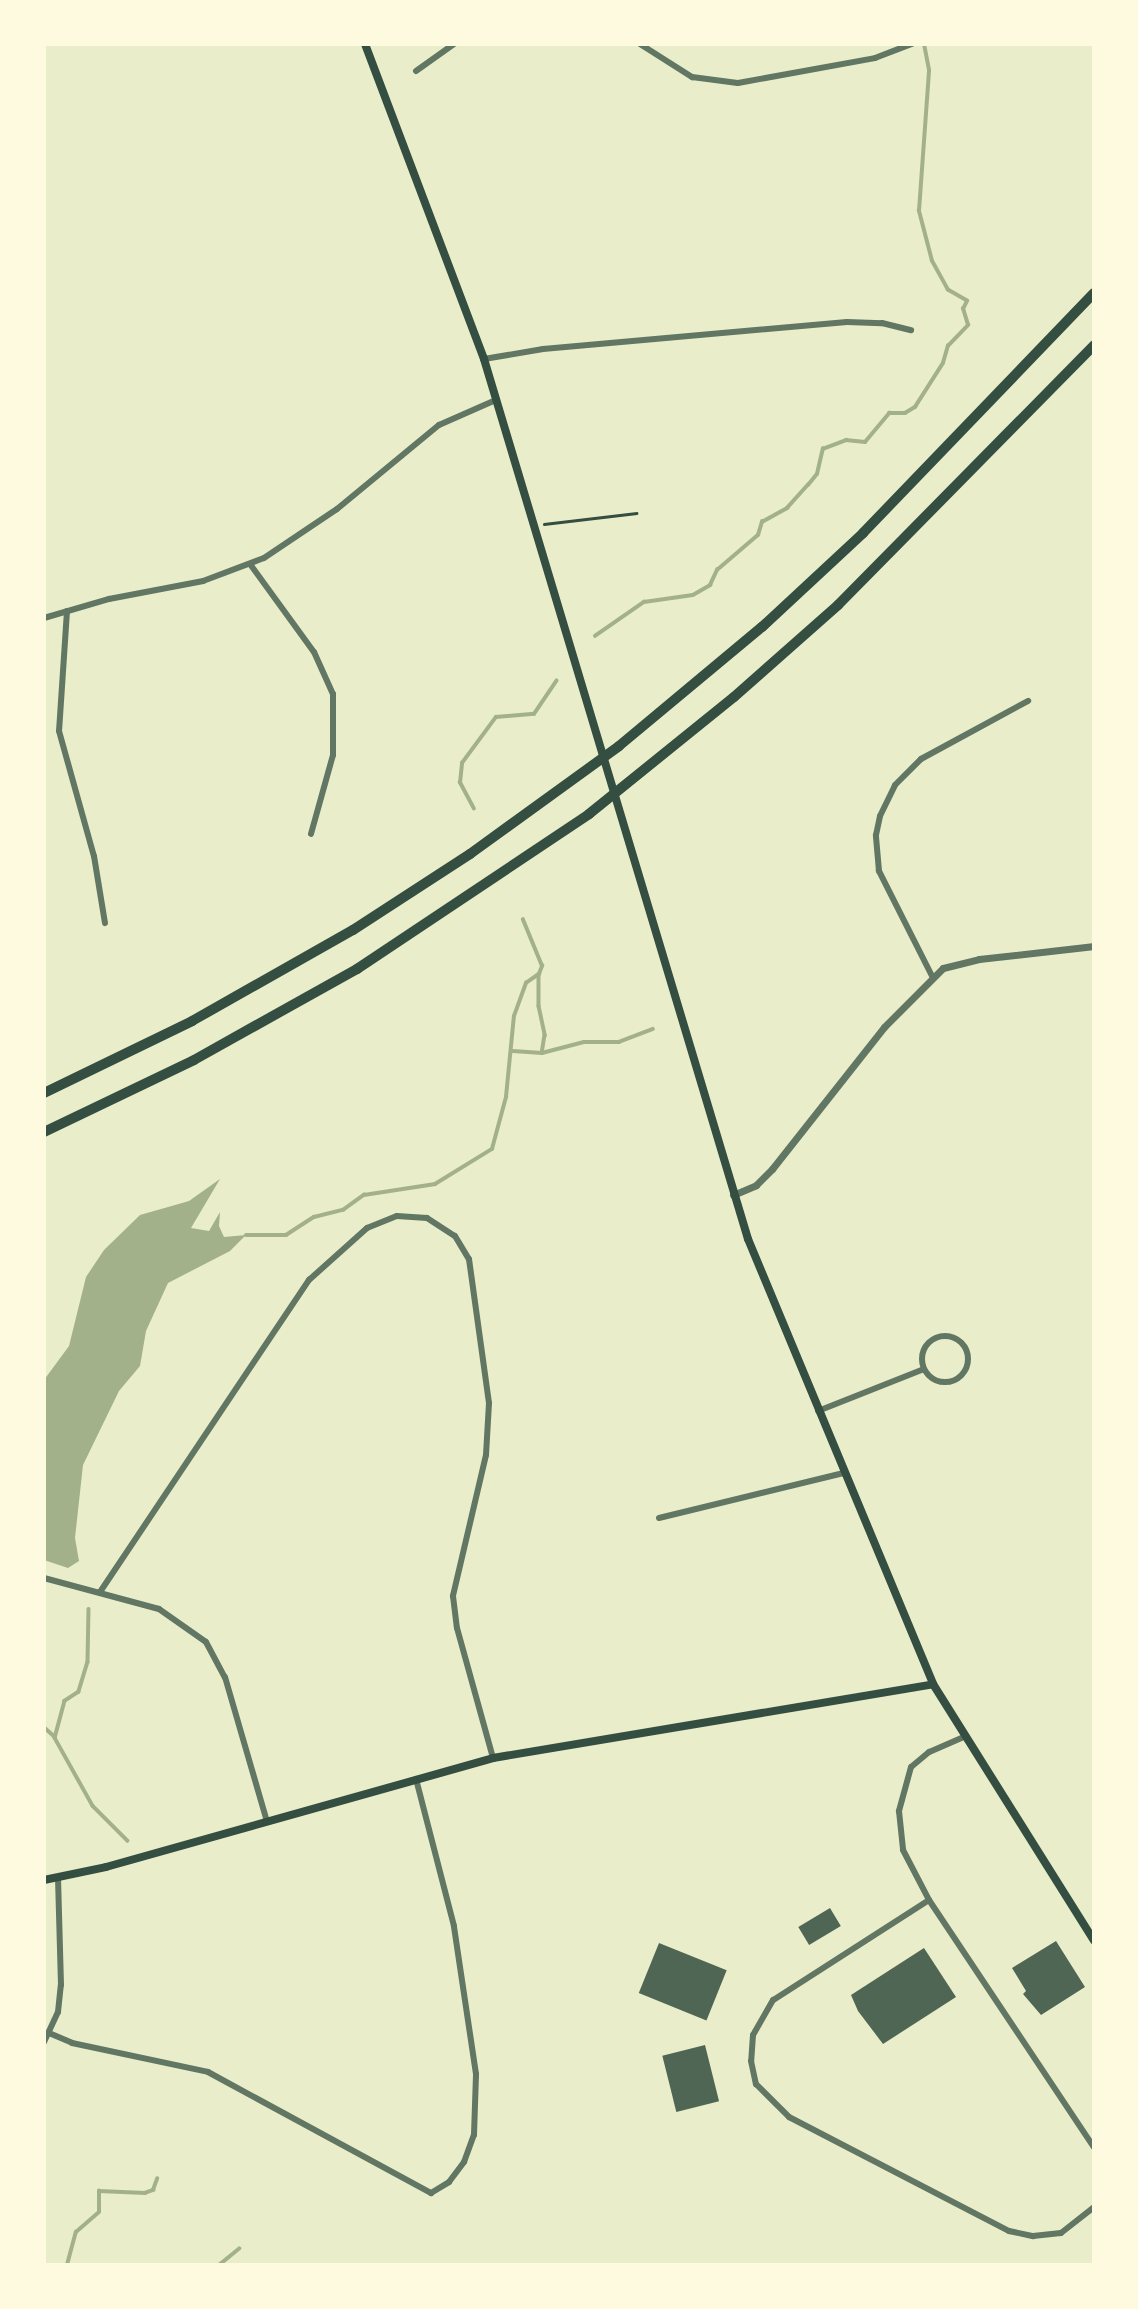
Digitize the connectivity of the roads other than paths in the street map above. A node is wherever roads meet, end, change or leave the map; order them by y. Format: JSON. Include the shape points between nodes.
{"nodes":[{"id":1,"x":365,"y":44,"type":"edge"},
{"id":2,"x":454,"y":44,"type":"edge"},
{"id":3,"x":640,"y":44,"type":"edge"},
{"id":4,"x":912,"y":44,"type":"edge"},
{"id":5,"x":416,"y":71,"type":"dead end"},
{"id":6,"x":1094,"y":293,"type":"edge"},
{"id":7,"x":911,"y":330,"type":"dead end"},
{"id":8,"x":1094,"y":345,"type":"edge"},
{"id":9,"x":484,"y":359,"type":"junction"},
{"id":10,"x":496,"y":400,"type":"junction"},
{"id":11,"x":250,"y":565,"type":"junction"},
{"id":12,"x":67,"y":611,"type":"junction"},
{"id":13,"x":44,"y":618,"type":"edge"},
{"id":14,"x":1028,"y":701,"type":"dead end"},
{"id":15,"x":311,"y":834,"type":"dead end"},
{"id":16,"x":105,"y":923,"type":"dead end"},
{"id":17,"x":1094,"y":946,"type":"edge"},
{"id":18,"x":932,"y":976,"type":"junction"},
{"id":19,"x":44,"y":1093,"type":"edge"},
{"id":20,"x":44,"y":1132,"type":"edge"},
{"id":21,"x":733,"y":1195,"type":"junction"},
{"id":22,"x":924,"y":1369,"type":"junction"},
{"id":23,"x":818,"y":1411,"type":"junction"},
{"id":24,"x":844,"y":1474,"type":"junction"},
{"id":25,"x":659,"y":1518,"type":"dead end"},
{"id":26,"x":44,"y":1578,"type":"edge"},
{"id":27,"x":100,"y":1592,"type":"junction"},
{"id":28,"x":933,"y":1684,"type":"junction"},
{"id":29,"x":966,"y":1735,"type":"junction"},
{"id":30,"x":493,"y":1758,"type":"junction"},
{"id":31,"x":416,"y":1779,"type":"junction"},
{"id":32,"x":267,"y":1822,"type":"junction"},
{"id":33,"x":58,"y":1878,"type":"junction"},
{"id":34,"x":44,"y":1880,"type":"edge"},
{"id":35,"x":929,"y":1900,"type":"junction"},
{"id":36,"x":1094,"y":1941,"type":"edge"},
{"id":37,"x":49,"y":2033,"type":"junction"},
{"id":38,"x":44,"y":2042,"type":"edge"},
{"id":39,"x":1094,"y":2147,"type":"edge"},
{"id":40,"x":1094,"y":2207,"type":"edge"}],
"edges":[{"from":1,"to":9,"type":"main road"},
{"from":2,"to":5,"type":"street"},
{"from":3,"to":4,"type":"street","via":[[678,71],[721,82],[756,81],[890,54]]},
{"from":6,"to":19,"type":"highway","via":[[863,533],[753,635],[620,746],[470,854],[344,936],[192,1021]]},
{"from":7,"to":9,"type":"street","via":[[847,322],[543,349]]},
{"from":8,"to":20,"type":"highway","via":[[830,613],[589,814],[357,969],[194,1060]]},
{"from":9,"to":10,"type":"main road"},
{"from":10,"to":11,"type":"street","via":[[439,425],[337,509]]},
{"from":10,"to":21,"type":"main road"},
{"from":11,"to":12,"type":"street","via":[[204,581]]},
{"from":11,"to":15,"type":"street","via":[[307,641],[332,694],[333,755]]},
{"from":12,"to":13,"type":"street"},
{"from":12,"to":16,"type":"street","via":[[59,731],[94,856]]},
{"from":14,"to":18,"type":"street","via":[[921,759],[895,785],[880,817],[879,871]]},
{"from":17,"to":18,"type":"street","via":[[965,961]]},
{"from":18,"to":21,"type":"street","via":[[884,1027],[779,1161],[756,1185]]},
{"from":21,"to":23,"type":"main road"},
{"from":22,"to":22,"type":"street","via":[[943,1382],[958,1378],[968,1363],[964,1346],[949,1336],[936,1337],[925,1348]]},
{"from":22,"to":23,"type":"street"},
{"from":23,"to":24,"type":"main road"},
{"from":24,"to":25,"type":"street"},
{"from":24,"to":28,"type":"main road"},
{"from":26,"to":27,"type":"street"},
{"from":27,"to":30,"type":"street","via":[[309,1280],[339,1249],[381,1220],[400,1215],[427,1218],[455,1236],[469,1259],[489,1402],[488,1447],[453,1596],[457,1628]]},
{"from":27,"to":32,"type":"street","via":[[169,1614],[211,1647],[225,1677]]},
{"from":28,"to":29,"type":"main road"},
{"from":28,"to":30,"type":"main road"},
{"from":29,"to":35,"type":"street","via":[[916,1761],[901,1791],[901,1844]]},
{"from":29,"to":36,"type":"main road"},
{"from":30,"to":31,"type":"main road"},
{"from":31,"to":32,"type":"main road"},
{"from":31,"to":37,"type":"street","via":[[454,1926],[476,2074],[474,2136],[464,2162],[449,2182],[431,2193],[208,2072],[84,2046]]},
{"from":32,"to":33,"type":"main road"},
{"from":33,"to":34,"type":"main road"},
{"from":33,"to":37,"type":"street","via":[[61,1985]]},
{"from":35,"to":39,"type":"street"},
{"from":35,"to":40,"type":"street","via":[[768,2006],[756,2023],[751,2049],[756,2084],[789,2117],[1009,2231],[1053,2235],[1070,2229]]},
{"from":37,"to":38,"type":"street"}]}
